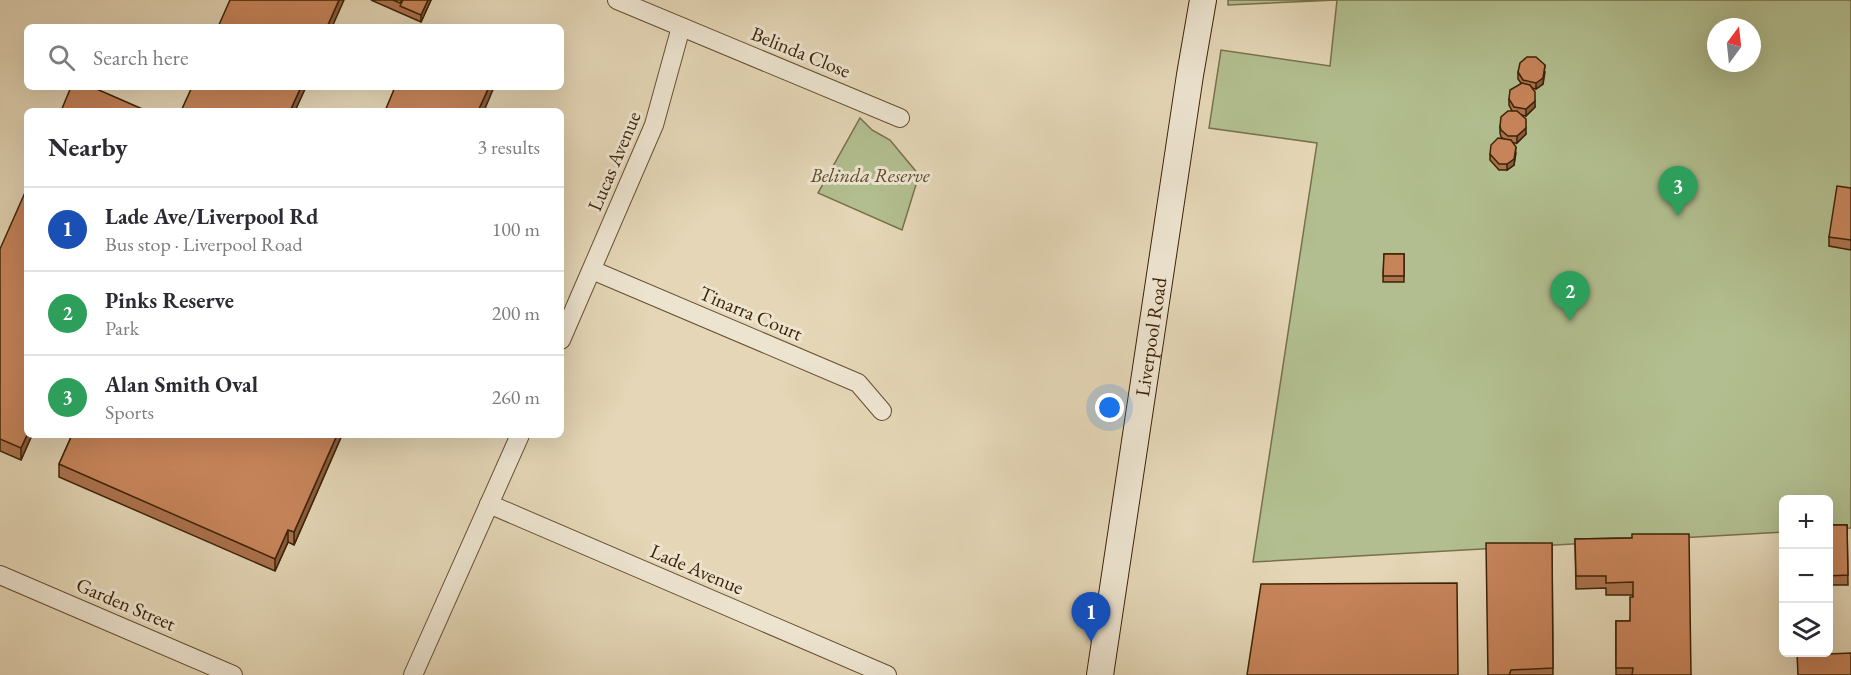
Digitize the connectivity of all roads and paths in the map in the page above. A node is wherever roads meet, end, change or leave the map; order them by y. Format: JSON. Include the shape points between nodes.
{"nodes":[{"id":1,"x":617,"y":0,"type":"edge"},
{"id":2,"x":1203,"y":0,"type":"edge"},
{"id":3,"x":681,"y":27,"type":"junction"},
{"id":4,"x":900,"y":118,"type":"dead end"},
{"id":5,"x":592,"y":270,"type":"junction"},
{"id":6,"x":564,"y":333,"type":"edge"},
{"id":7,"x":882,"y":411,"type":"dead end"},
{"id":8,"x":519,"y":438,"type":"edge"},
{"id":9,"x":489,"y":504,"type":"junction"},
{"id":10,"x":0,"y":574,"type":"edge"},
{"id":11,"x":233,"y":675,"type":"edge"},
{"id":12,"x":413,"y":675,"type":"edge"},
{"id":13,"x":887,"y":675,"type":"edge"},
{"id":14,"x":1100,"y":675,"type":"edge"}],
"edges":[{"from":1,"to":3,"type":"street","name":"Belinda Close"},
{"from":2,"to":14,"type":"main road","name":"Liverpool Road"},
{"from":3,"to":4,"type":"street","name":"Belinda Close"},
{"from":3,"to":5,"type":"street","name":"Lucas Avenue","via":[[654,125]]},
{"from":5,"to":6,"type":"street","name":"Lucas Avenue"},
{"from":5,"to":7,"type":"street","name":"Tinarra Court","via":[[858,383]]},
{"from":8,"to":9,"type":"street"},
{"from":9,"to":12,"type":"street"},
{"from":9,"to":13,"type":"street","name":"Lade Avenue"},
{"from":10,"to":11,"type":"street","name":"Garden Street"}]}
